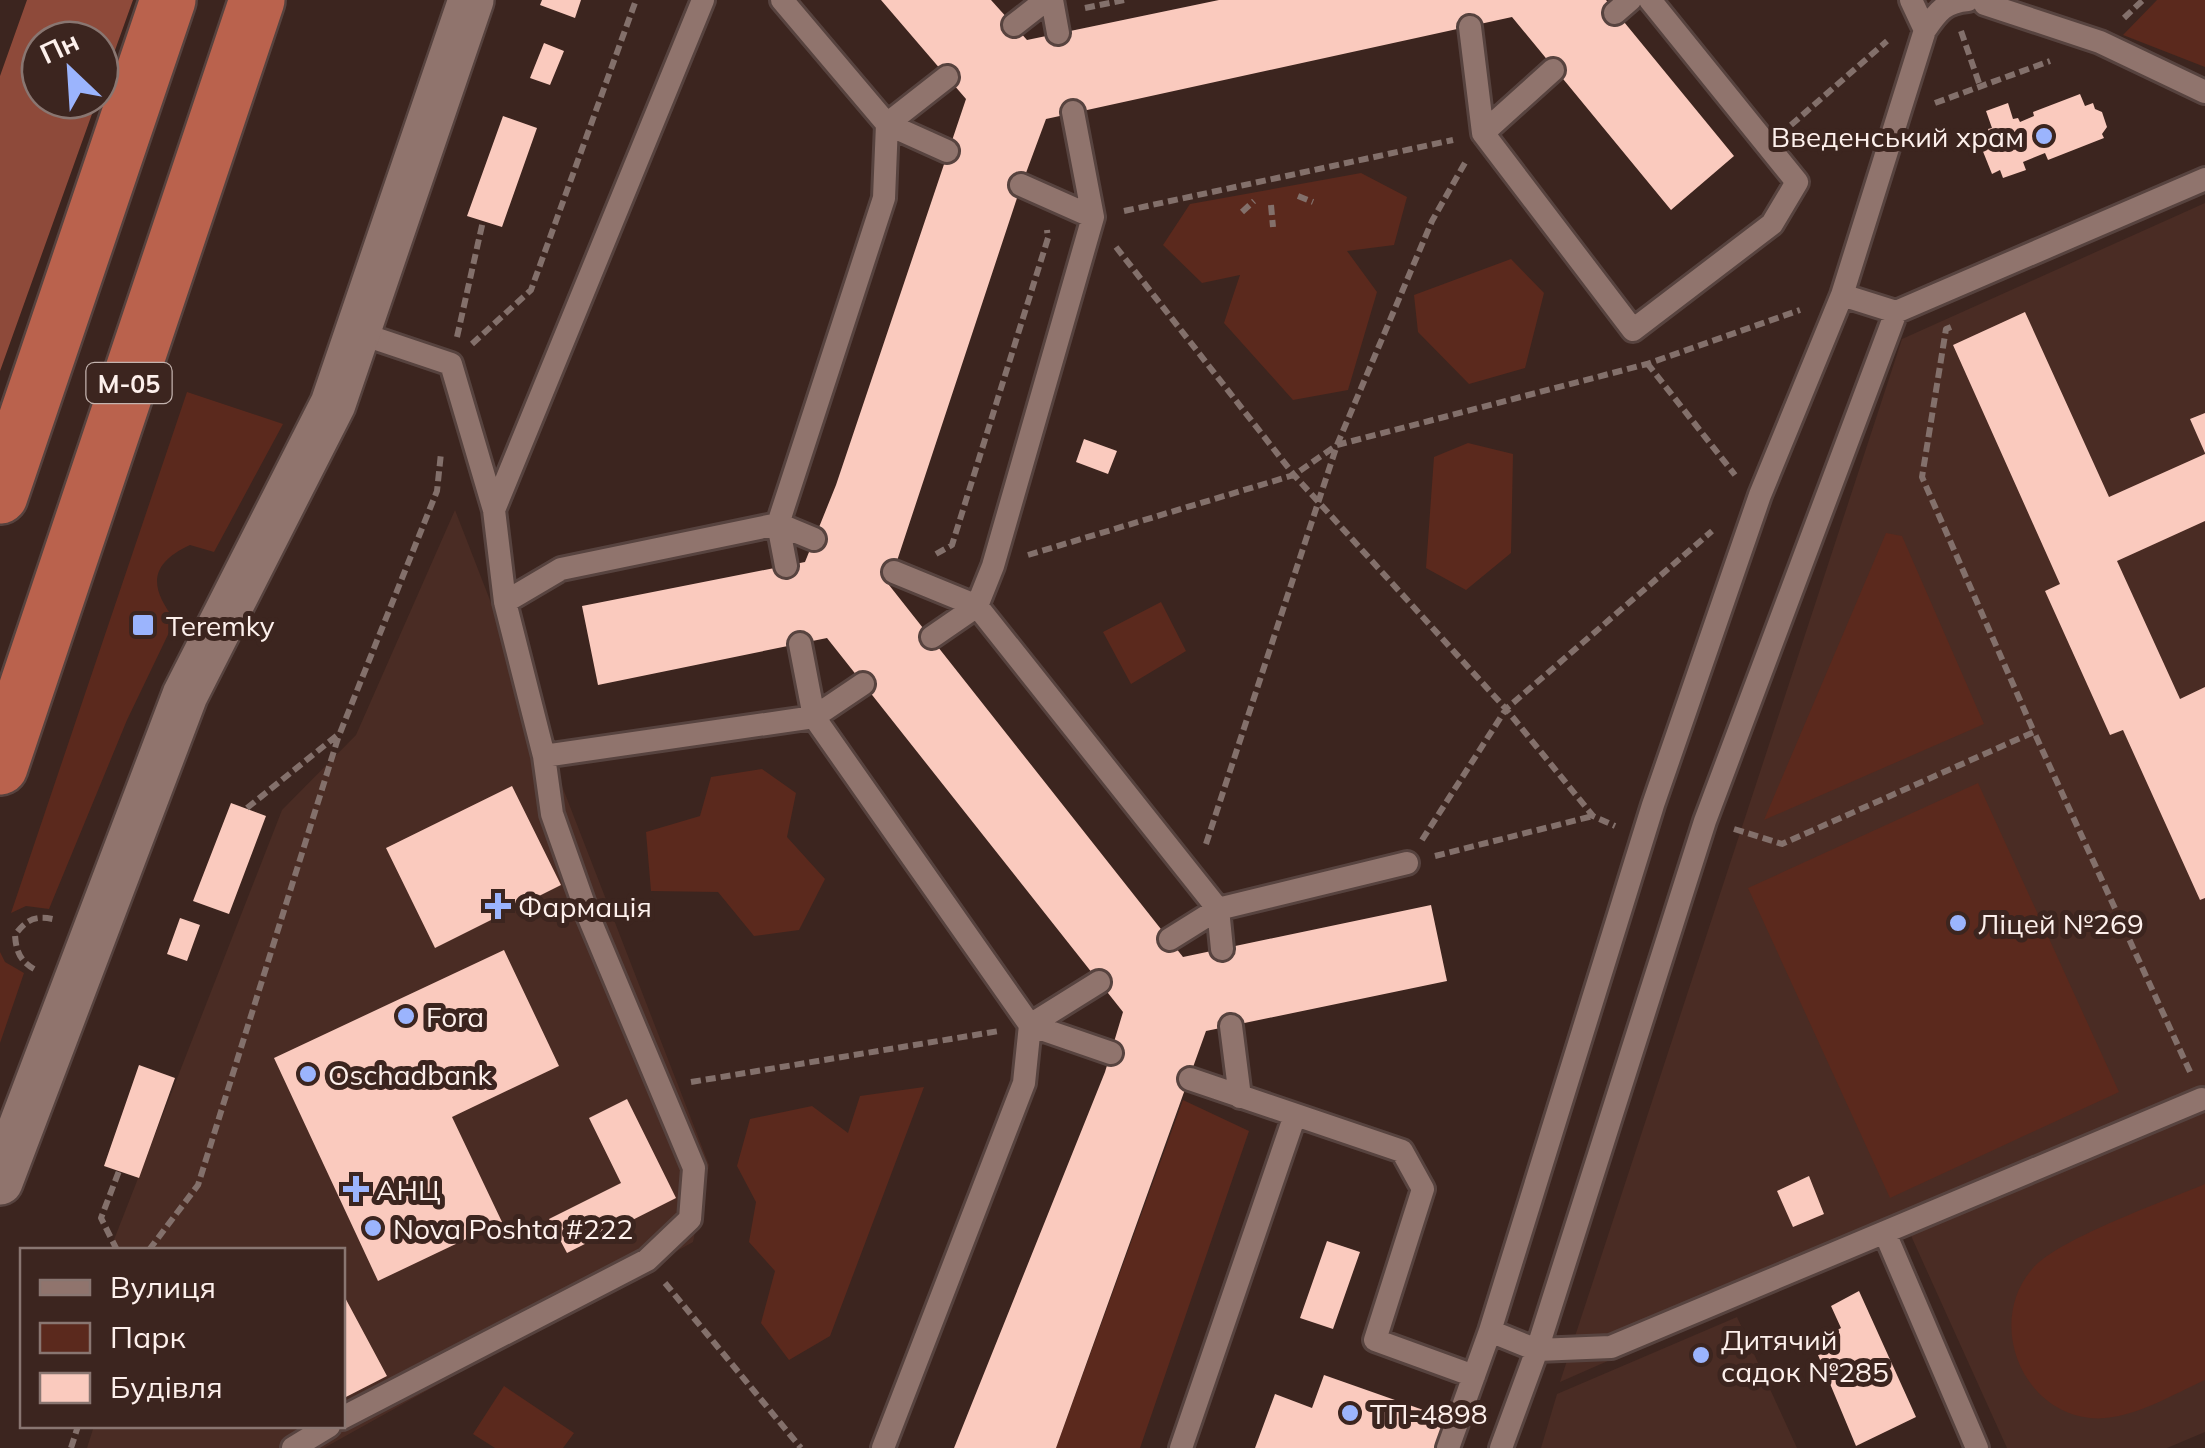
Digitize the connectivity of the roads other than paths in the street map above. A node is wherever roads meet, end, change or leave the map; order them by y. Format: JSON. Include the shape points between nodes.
{"nodes":[{"id":1,"x":168,"y":0,"type":"edge"},
{"id":2,"x":257,"y":0,"type":"edge"},
{"id":3,"x":471,"y":0,"type":"edge"},
{"id":4,"x":704,"y":0,"type":"edge"},
{"id":5,"x":782,"y":0,"type":"edge"},
{"id":6,"x":1049,"y":0,"type":"edge"},
{"id":7,"x":1650,"y":0,"type":"edge"},
{"id":8,"x":1971,"y":1,"type":"edge"},
{"id":9,"x":1918,"y":15,"type":"edge"},
{"id":10,"x":1014,"y":25,"type":"dead end"},
{"id":11,"x":1470,"y":26,"type":"dead end"},
{"id":12,"x":1058,"y":34,"type":"dead end"},
{"id":13,"x":1553,"y":70,"type":"dead end"},
{"id":14,"x":948,"y":76,"type":"dead end"},
{"id":15,"x":2205,"y":92,"type":"edge"},
{"id":16,"x":1073,"y":112,"type":"dead end"},
{"id":17,"x":887,"y":124,"type":"junction"},
{"id":18,"x":1482,"y":133,"type":"junction"},
{"id":19,"x":947,"y":151,"type":"dead end"},
{"id":20,"x":2205,"y":179,"type":"edge"},
{"id":21,"x":1021,"y":184,"type":"dead end"},
{"id":22,"x":1094,"y":218,"type":"junction"},
{"id":23,"x":1842,"y":296,"type":"junction"},
{"id":24,"x":1896,"y":312,"type":"junction"},
{"id":25,"x":356,"y":332,"type":"junction"},
{"id":26,"x":0,"y":496,"type":"edge"},
{"id":27,"x":494,"y":510,"type":"junction"},
{"id":28,"x":778,"y":524,"type":"junction"},
{"id":29,"x":814,"y":539,"type":"dead end"},
{"id":30,"x":786,"y":566,"type":"dead end"},
{"id":31,"x":894,"y":572,"type":"dead end"},
{"id":32,"x":505,"y":602,"type":"junction"},
{"id":33,"x":977,"y":606,"type":"junction"},
{"id":34,"x":932,"y":637,"type":"dead end"},
{"id":35,"x":800,"y":644,"type":"dead end"},
{"id":36,"x":863,"y":684,"type":"dead end"},
{"id":37,"x":814,"y":717,"type":"junction"},
{"id":38,"x":544,"y":756,"type":"junction"},
{"id":39,"x":0,"y":767,"type":"edge"},
{"id":40,"x":1406,"y":863,"type":"road end"},
{"id":41,"x":1218,"y":909,"type":"junction"},
{"id":42,"x":1170,"y":939,"type":"dead end"},
{"id":43,"x":1222,"y":949,"type":"dead end"},
{"id":44,"x":1099,"y":982,"type":"dead end"},
{"id":45,"x":1030,"y":1026,"type":"junction"},
{"id":46,"x":1231,"y":1026,"type":"dead end"},
{"id":47,"x":1111,"y":1053,"type":"dead end"},
{"id":48,"x":1190,"y":1080,"type":"dead end"},
{"id":49,"x":1240,"y":1097,"type":"junction"},
{"id":50,"x":2202,"y":1100,"type":"road end"},
{"id":51,"x":1295,"y":1116,"type":"junction"},
{"id":52,"x":0,"y":1182,"type":"edge"},
{"id":53,"x":1886,"y":1234,"type":"junction"},
{"id":54,"x":1490,"y":1331,"type":"junction"},
{"id":55,"x":1537,"y":1350,"type":"junction"},
{"id":56,"x":1474,"y":1376,"type":"junction"},
{"id":57,"x":345,"y":1416,"type":"edge"},
{"id":58,"x":883,"y":1448,"type":"edge"},
{"id":59,"x":1181,"y":1448,"type":"edge"},
{"id":60,"x":1448,"y":1448,"type":"edge"},
{"id":61,"x":1501,"y":1448,"type":"edge"},
{"id":62,"x":1978,"y":1448,"type":"edge"}],
"edges":[{"from":1,"to":26,"type":"highway","number":"М-05"},
{"from":2,"to":39,"type":"highway","number":"М-05"},
{"from":3,"to":25,"type":"street"},
{"from":4,"to":27,"type":"lane"},
{"from":5,"to":17,"type":"lane"},
{"from":6,"to":10,"type":"lane"},
{"from":6,"to":12,"type":"lane"},
{"from":7,"to":18,"type":"lane","via":[[1796,182],[1772,224],[1633,330]]},
{"from":8,"to":9,"type":"lane"},
{"from":8,"to":15,"type":"lane","via":[[2100,42]]},
{"from":9,"to":23,"type":"lane","via":[[1896,117]]},
{"from":11,"to":18,"type":"lane"},
{"from":13,"to":18,"type":"lane"},
{"from":14,"to":17,"type":"lane"},
{"from":16,"to":22,"type":"lane"},
{"from":17,"to":19,"type":"lane"},
{"from":17,"to":28,"type":"lane","via":[[884,198]]},
{"from":20,"to":24,"type":"lane"},
{"from":21,"to":22,"type":"lane"},
{"from":22,"to":33,"type":"lane"},
{"from":23,"to":24,"type":"lane"},
{"from":23,"to":54,"type":"lane","via":[[1756,495]]},
{"from":24,"to":55,"type":"lane","via":[[1705,821]]},
{"from":25,"to":27,"type":"lane","via":[[450,364]]},
{"from":25,"to":52,"type":"street","via":[[333,404],[185,695]]},
{"from":27,"to":32,"type":"lane"},
{"from":28,"to":29,"type":"lane"},
{"from":28,"to":30,"type":"lane"},
{"from":28,"to":32,"type":"lane","via":[[560,568]]},
{"from":31,"to":33,"type":"lane"},
{"from":32,"to":38,"type":"lane"},
{"from":33,"to":34,"type":"lane"},
{"from":33,"to":41,"type":"lane"},
{"from":35,"to":37,"type":"lane"},
{"from":36,"to":37,"type":"lane"},
{"from":37,"to":38,"type":"lane"},
{"from":37,"to":45,"type":"lane"},
{"from":38,"to":57,"type":"lane","via":[[552,814],[575,880],[694,1168],[690,1218],[647,1260]]},
{"from":40,"to":41,"type":"lane"},
{"from":41,"to":42,"type":"lane"},
{"from":41,"to":43,"type":"lane"},
{"from":44,"to":45,"type":"lane"},
{"from":45,"to":47,"type":"lane"},
{"from":45,"to":58,"type":"lane","via":[[1024,1082]]},
{"from":46,"to":49,"type":"lane"},
{"from":48,"to":49,"type":"lane"},
{"from":49,"to":51,"type":"lane"},
{"from":50,"to":53,"type":"lane"},
{"from":51,"to":56,"type":"lane","via":[[1402,1152],[1423,1189],[1375,1340]]},
{"from":51,"to":59,"type":"lane"},
{"from":53,"to":55,"type":"lane","via":[[1611,1347]]},
{"from":53,"to":62,"type":"lane"},
{"from":54,"to":55,"type":"lane"},
{"from":54,"to":56,"type":"lane"},
{"from":55,"to":61,"type":"lane"},
{"from":56,"to":60,"type":"lane"}]}
